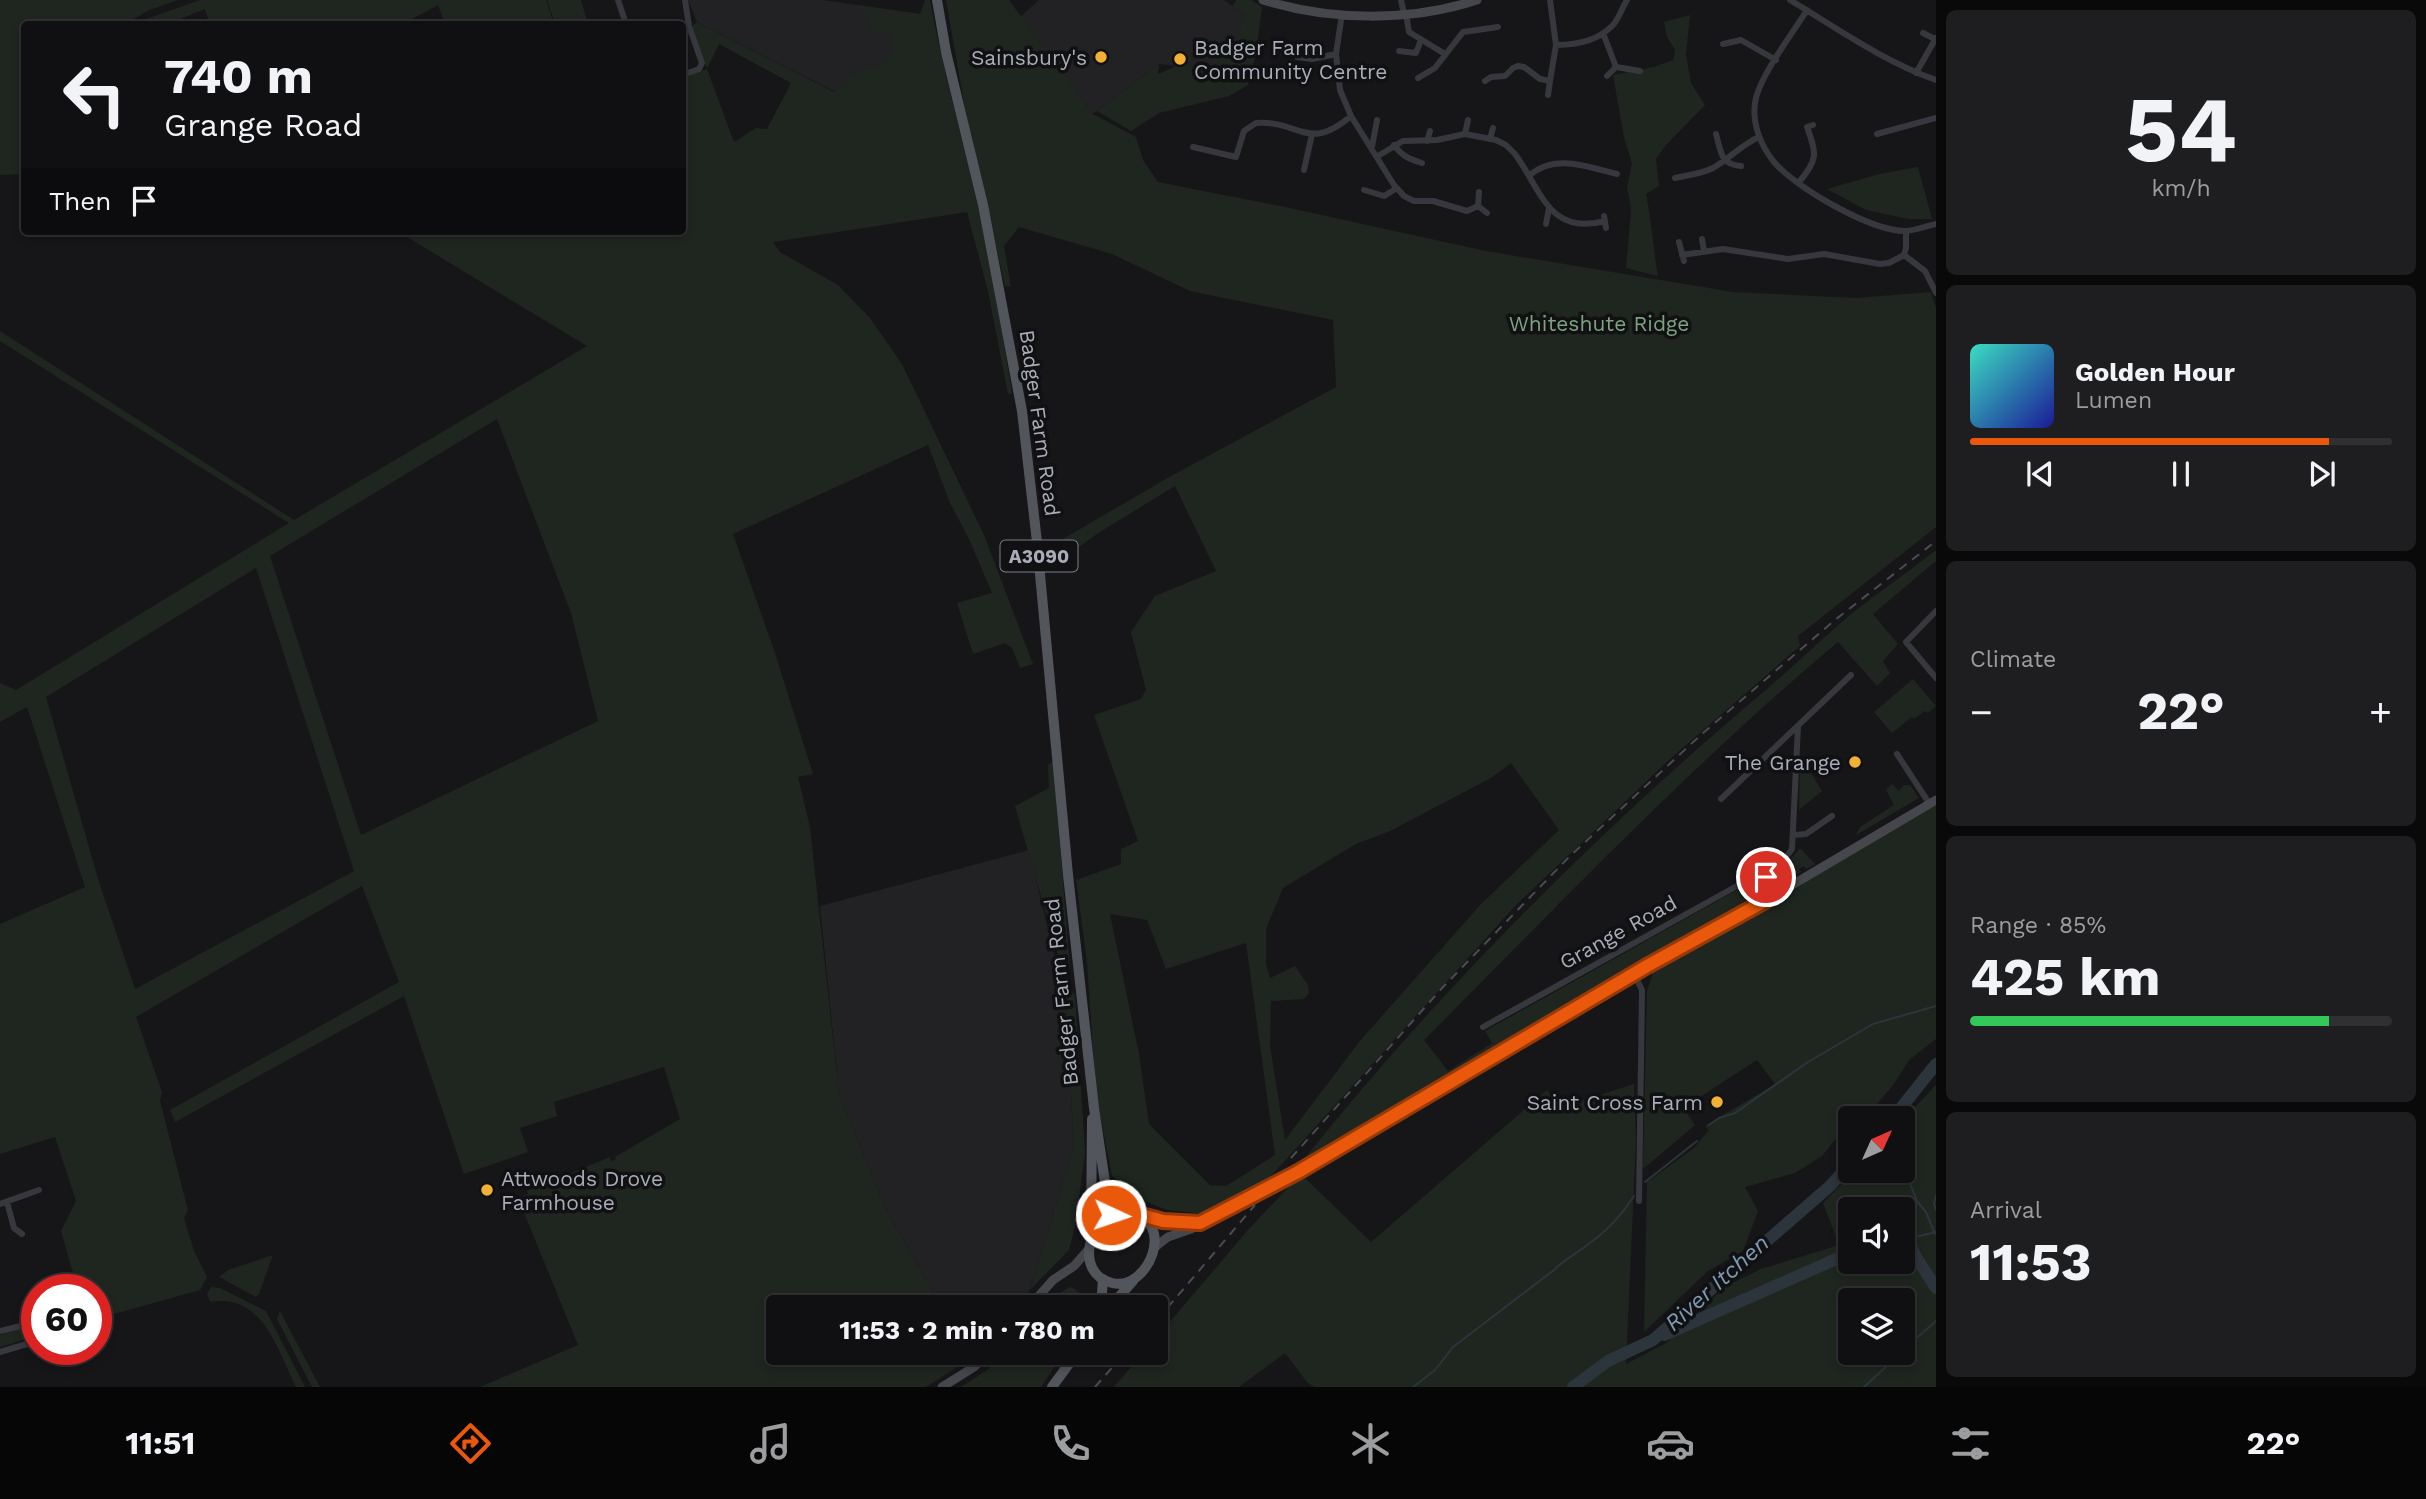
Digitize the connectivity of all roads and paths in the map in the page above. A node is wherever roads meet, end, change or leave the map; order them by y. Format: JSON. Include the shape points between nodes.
{"nodes":[{"id":1,"x":618,"y":0,"type":"edge"},
{"id":2,"x":685,"y":0,"type":"edge"},
{"id":3,"x":937,"y":0,"type":"edge"},
{"id":4,"x":1263,"y":0,"type":"edge"},
{"id":5,"x":1402,"y":0,"type":"edge"},
{"id":6,"x":1477,"y":0,"type":"edge"},
{"id":7,"x":1550,"y":0,"type":"edge"},
{"id":8,"x":1790,"y":0,"type":"edge"},
{"id":9,"x":1625,"y":2,"type":"edge"},
{"id":10,"x":1807,"y":10,"type":"junction"},
{"id":11,"x":1342,"y":14,"type":"junction"},
{"id":12,"x":1405,"y":14,"type":"junction"},
{"id":13,"x":625,"y":21,"type":"edge"},
{"id":14,"x":1498,"y":27,"type":"dead end"},
{"id":15,"x":1603,"y":33,"type":"junction"},
{"id":16,"x":1923,"y":33,"type":"dead end"},
{"id":17,"x":1936,"y":38,"type":"edge"},
{"id":18,"x":1421,"y":40,"type":"junction"},
{"id":19,"x":1723,"y":44,"type":"dead end"},
{"id":20,"x":1556,"y":45,"type":"junction"},
{"id":21,"x":1399,"y":51,"type":"dead end"},
{"id":22,"x":1336,"y":54,"type":"junction"},
{"id":23,"x":1445,"y":54,"type":"junction"},
{"id":24,"x":1297,"y":57,"type":"dead end"},
{"id":25,"x":1776,"y":60,"type":"junction"},
{"id":26,"x":1616,"y":67,"type":"junction"},
{"id":27,"x":1640,"y":71,"type":"dead end"},
{"id":28,"x":1916,"y":73,"type":"junction"},
{"id":29,"x":686,"y":74,"type":"edge"},
{"id":30,"x":1607,"y":76,"type":"dead end"},
{"id":31,"x":1418,"y":78,"type":"dead end"},
{"id":32,"x":1936,"y":80,"type":"edge"},
{"id":33,"x":1485,"y":81,"type":"dead end"},
{"id":34,"x":1550,"y":81,"type":"junction"},
{"id":35,"x":1548,"y":94,"type":"dead end"},
{"id":36,"x":1352,"y":116,"type":"junction"},
{"id":37,"x":1936,"y":118,"type":"edge"},
{"id":38,"x":1377,"y":120,"type":"dead end"},
{"id":39,"x":1468,"y":120,"type":"dead end"},
{"id":40,"x":1890,"y":122,"type":"dead end"},
{"id":41,"x":1813,"y":125,"type":"dead end"},
{"id":42,"x":1493,"y":128,"type":"dead end"},
{"id":43,"x":1891,"y":130,"type":"junction"},
{"id":44,"x":1430,"y":131,"type":"dead end"},
{"id":45,"x":1312,"y":134,"type":"junction"},
{"id":46,"x":1465,"y":134,"type":"junction"},
{"id":47,"x":1716,"y":134,"type":"dead end"},
{"id":48,"x":1877,"y":134,"type":"dead end"},
{"id":49,"x":1759,"y":137,"type":"junction"},
{"id":50,"x":1490,"y":139,"type":"junction"},
{"id":51,"x":1512,"y":140,"type":"dead end"},
{"id":52,"x":1427,"y":141,"type":"junction"},
{"id":53,"x":1394,"y":145,"type":"junction"},
{"id":54,"x":1506,"y":145,"type":"junction"},
{"id":55,"x":1193,"y":147,"type":"dead end"},
{"id":56,"x":1372,"y":147,"type":"junction"},
{"id":57,"x":1378,"y":156,"type":"junction"},
{"id":58,"x":1724,"y":159,"type":"junction"},
{"id":59,"x":1422,"y":163,"type":"dead end"},
{"id":60,"x":1741,"y":166,"type":"dead end"},
{"id":61,"x":1304,"y":171,"type":"dead end"},
{"id":62,"x":1617,"y":174,"type":"dead end"},
{"id":63,"x":1530,"y":175,"type":"junction"},
{"id":64,"x":1675,"y":178,"type":"dead end"},
{"id":65,"x":1799,"y":182,"type":"junction"},
{"id":66,"x":1397,"y":188,"type":"junction"},
{"id":67,"x":1364,"y":190,"type":"dead end"},
{"id":68,"x":1479,"y":192,"type":"dead end"},
{"id":69,"x":1478,"y":206,"type":"junction"},
{"id":70,"x":1549,"y":208,"type":"junction"},
{"id":71,"x":1487,"y":213,"type":"dead end"},
{"id":72,"x":1605,"y":222,"type":"dead end"},
{"id":73,"x":1546,"y":224,"type":"dead end"},
{"id":74,"x":1936,"y":224,"type":"edge"},
{"id":75,"x":1906,"y":231,"type":"junction"},
{"id":76,"x":1702,"y":239,"type":"dead end"},
{"id":77,"x":1679,"y":242,"type":"dead end"},
{"id":78,"x":1704,"y":251,"type":"junction"},
{"id":79,"x":1904,"y":255,"type":"junction"},
{"id":80,"x":1936,"y":293,"type":"edge"},
{"id":81,"x":1936,"y":611,"type":"edge"},
{"id":82,"x":1851,"y":675,"type":"dead end"},
{"id":83,"x":1936,"y":678,"type":"edge"},
{"id":84,"x":1798,"y":726,"type":"junction"},
{"id":85,"x":1898,"y":754,"type":"dead end"},
{"id":86,"x":1721,"y":799,"type":"dead end"},
{"id":87,"x":1933,"y":802,"type":"edge"},
{"id":88,"x":1832,"y":817,"type":"dead end"},
{"id":89,"x":1794,"y":835,"type":"junction"},
{"id":90,"x":1770,"y":880,"type":"junction"},
{"id":91,"x":1779,"y":892,"type":"junction"},
{"id":92,"x":1634,"y":974,"type":"junction"},
{"id":93,"x":1483,"y":1027,"type":"dead end"},
{"id":94,"x":1094,"y":1108,"type":"junction"},
{"id":95,"x":39,"y":1190,"type":"dead end"},
{"id":96,"x":1639,"y":1201,"type":"dead end"},
{"id":97,"x":3,"y":1203,"type":"edge"},
{"id":98,"x":1127,"y":1211,"type":"junction"},
{"id":99,"x":1144,"y":1216,"type":"junction"},
{"id":100,"x":1200,"y":1223,"type":"junction"},
{"id":101,"x":22,"y":1234,"type":"dead end"},
{"id":102,"x":1090,"y":1245,"type":"junction"},
{"id":103,"x":1155,"y":1247,"type":"junction"},
{"id":104,"x":1068,"y":1270,"type":"junction"},
{"id":105,"x":1138,"y":1275,"type":"junction"},
{"id":106,"x":1099,"y":1276,"type":"junction"},
{"id":107,"x":1040,"y":1295,"type":"edge"},
{"id":108,"x":1100,"y":1295,"type":"edge"},
{"id":109,"x":1120,"y":1295,"type":"edge"},
{"id":110,"x":21,"y":1326,"type":"edge"},
{"id":111,"x":0,"y":1331,"type":"edge"},
{"id":112,"x":21,"y":1346,"type":"edge"},
{"id":113,"x":0,"y":1352,"type":"edge"},
{"id":114,"x":976,"y":1365,"type":"edge"},
{"id":115,"x":1068,"y":1365,"type":"edge"},
{"id":116,"x":942,"y":1387,"type":"edge"},
{"id":117,"x":1052,"y":1387,"type":"edge"}],
"edges":[{"from":1,"to":13,"type":"street"},
{"from":2,"to":29,"type":"street","via":[[702,63]]},
{"from":3,"to":94,"type":"main road","name":"Badger Farm Road","number":"A3090","via":[[1022,411]]},
{"from":4,"to":11,"type":"main road"},
{"from":5,"to":12,"type":"street"},
{"from":6,"to":12,"type":"main road"},
{"from":7,"to":20,"type":"street"},
{"from":8,"to":10,"type":"street"},
{"from":9,"to":15,"type":"street","via":[[1613,25]]},
{"from":10,"to":25,"type":"street"},
{"from":10,"to":28,"type":"street"},
{"from":11,"to":12,"type":"main road"},
{"from":11,"to":22,"type":"street"},
{"from":12,"to":18,"type":"street","via":[[1409,32]]},
{"from":14,"to":23,"type":"street","via":[[1463,32]]},
{"from":15,"to":20,"type":"street","via":[[1584,43]]},
{"from":15,"to":26,"type":"street"},
{"from":16,"to":17,"type":"street"},
{"from":17,"to":28,"type":"street"},
{"from":18,"to":21,"type":"street","via":[[1416,53]]},
{"from":18,"to":23,"type":"street"},
{"from":19,"to":25,"type":"street","via":[[1741,40]]},
{"from":20,"to":34,"type":"street"},
{"from":22,"to":24,"type":"street"},
{"from":22,"to":36,"type":"street","via":[[1340,90]]},
{"from":23,"to":31,"type":"street","via":[[1431,72]]},
{"from":25,"to":49,"type":"street","via":[[1755,102]]},
{"from":26,"to":27,"type":"street"},
{"from":26,"to":30,"type":"street"},
{"from":28,"to":32,"type":"street"},
{"from":33,"to":34,"type":"street","via":[[1505,76],[1518,66]]},
{"from":34,"to":35,"type":"street"},
{"from":36,"to":45,"type":"street","via":[[1334,129]]},
{"from":36,"to":56,"type":"street"},
{"from":37,"to":43,"type":"street"},
{"from":38,"to":56,"type":"street"},
{"from":39,"to":46,"type":"street"},
{"from":40,"to":43,"type":"street"},
{"from":41,"to":65,"type":"street","via":[[1807,127],[1815,160]]},
{"from":42,"to":50,"type":"street"},
{"from":43,"to":48,"type":"street"},
{"from":44,"to":52,"type":"street"},
{"from":45,"to":55,"type":"street","via":[[1256,122],[1244,131],[1239,157]]},
{"from":45,"to":61,"type":"street"},
{"from":46,"to":50,"type":"street"},
{"from":46,"to":52,"type":"street"},
{"from":47,"to":58,"type":"street"},
{"from":49,"to":58,"type":"street"},
{"from":49,"to":65,"type":"street","via":[[1775,163]]},
{"from":50,"to":54,"type":"street"},
{"from":51,"to":54,"type":"street"},
{"from":52,"to":53,"type":"street","via":[[1412,139]]},
{"from":53,"to":57,"type":"street"},
{"from":53,"to":59,"type":"street","via":[[1401,155]]},
{"from":54,"to":63,"type":"street"},
{"from":56,"to":57,"type":"street"},
{"from":57,"to":66,"type":"street"},
{"from":58,"to":60,"type":"street","via":[[1730,166]]},
{"from":58,"to":64,"type":"street","via":[[1699,174]]},
{"from":62,"to":63,"type":"street","via":[[1563,162],[1540,167]]},
{"from":63,"to":70,"type":"street"},
{"from":65,"to":75,"type":"street","via":[[1846,212]]},
{"from":66,"to":67,"type":"street","via":[[1384,196]]},
{"from":66,"to":69,"type":"street","via":[[1414,201],[1433,201],[1467,211]]},
{"from":68,"to":69,"type":"street"},
{"from":69,"to":71,"type":"street"},
{"from":70,"to":72,"type":"street","via":[[1567,223]]},
{"from":70,"to":73,"type":"street"},
{"from":74,"to":75,"type":"street"},
{"from":75,"to":79,"type":"street"},
{"from":76,"to":78,"type":"street"},
{"from":77,"to":78,"type":"street","via":[[1683,258]]},
{"from":78,"to":79,"type":"street","via":[[1733,250],[1788,259],[1824,254],[1880,264]]},
{"from":79,"to":80,"type":"street","via":[[1925,271]]},
{"from":81,"to":83,"type":"street","via":[[1906,642]]},
{"from":82,"to":84,"type":"street"},
{"from":84,"to":86,"type":"street"},
{"from":84,"to":89,"type":"street"},
{"from":85,"to":87,"type":"street"},
{"from":87,"to":91,"type":"main road"},
{"from":88,"to":89,"type":"street","via":[[1807,834]]},
{"from":89,"to":90,"type":"street","via":[[1788,857]]},
{"from":90,"to":91,"type":"street"},
{"from":90,"to":93,"type":"street","name":"Grange Road","via":[[1753,877]]},
{"from":91,"to":92,"type":"main road"},
{"from":92,"to":96,"type":"street","via":[[1642,990]]},
{"from":92,"to":100,"type":"main road","via":[[1298,1172]]},
{"from":94,"to":98,"type":"main road","name":"Badger Farm Road","number":"A3090","via":[[1106,1189]]},
{"from":94,"to":102,"type":"main road","name":"Badger Farm Road","number":"A3090"},
{"from":95,"to":97,"type":"street"},
{"from":97,"to":101,"type":"street","via":[[14,1228]]},
{"from":98,"to":99,"type":"main road"},
{"from":98,"to":102,"type":"main road","via":[[1105,1218]]},
{"from":99,"to":100,"type":"main road"},
{"from":99,"to":103,"type":"main road","via":[[1153,1228]]},
{"from":100,"to":103,"type":"main road"},
{"from":102,"to":104,"type":"main road"},
{"from":102,"to":106,"type":"main road","via":[[1089,1259]]},
{"from":103,"to":105,"type":"main road"},
{"from":104,"to":106,"type":"main road"},
{"from":104,"to":107,"type":"main road"},
{"from":105,"to":106,"type":"main road","via":[[1119,1284]]},
{"from":105,"to":109,"type":"main road"},
{"from":106,"to":108,"type":"main road"},
{"from":110,"to":111,"type":"street"},
{"from":112,"to":113,"type":"street"},
{"from":114,"to":116,"type":"main road"},
{"from":115,"to":117,"type":"main road"}]}
